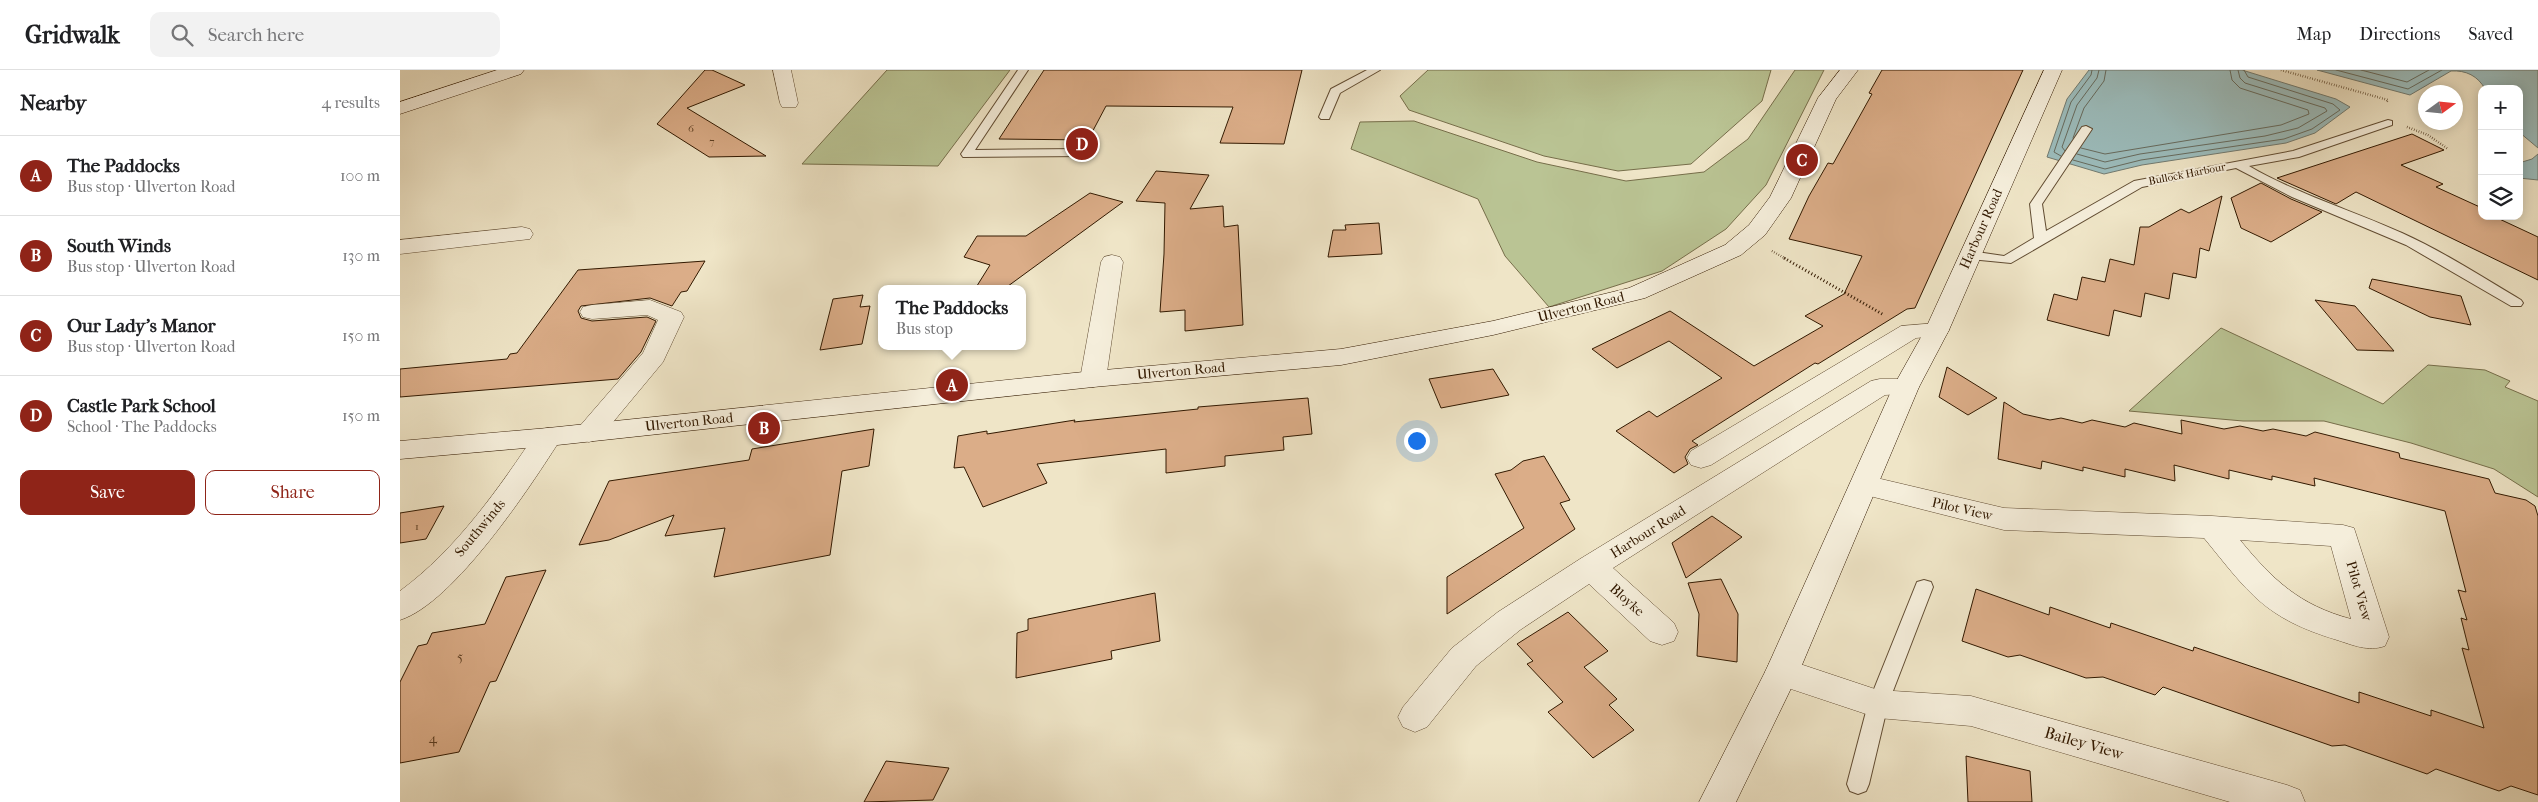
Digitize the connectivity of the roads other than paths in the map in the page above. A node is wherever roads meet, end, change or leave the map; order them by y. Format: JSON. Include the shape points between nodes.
{"nodes":[{"id":1,"x":515,"y":70,"type":"edge"},
{"id":2,"x":782,"y":70,"type":"edge"},
{"id":3,"x":1023,"y":70,"type":"edge"},
{"id":4,"x":1375,"y":70,"type":"edge"},
{"id":5,"x":1850,"y":70,"type":"edge"},
{"id":6,"x":2053,"y":70,"type":"edge"},
{"id":7,"x":789,"y":103,"type":"dead end"},
{"id":8,"x":400,"y":108,"type":"edge"},
{"id":9,"x":1325,"y":117,"type":"dead end"},
{"id":10,"x":2388,"y":123,"type":"road end"},
{"id":11,"x":2086,"y":129,"type":"dead end"},
{"id":12,"x":1084,"y":153,"type":"dead end"},
{"id":13,"x":2239,"y":165,"type":"junction"},
{"id":14,"x":522,"y":234,"type":"dead end"},
{"id":15,"x":2041,"y":239,"type":"junction"},
{"id":16,"x":400,"y":247,"type":"edge"},
{"id":17,"x":1970,"y":255,"type":"junction"},
{"id":18,"x":1112,"y":262,"type":"dead end"},
{"id":19,"x":2516,"y":303,"type":"dead end"},
{"id":20,"x":592,"y":312,"type":"dead end"},
{"id":21,"x":1925,"y":330,"type":"junction"},
{"id":22,"x":1092,"y":379,"type":"junction"},
{"id":23,"x":1906,"y":387,"type":"junction"},
{"id":24,"x":590,"y":433,"type":"junction"},
{"id":25,"x":548,"y":437,"type":"junction"},
{"id":26,"x":400,"y":450,"type":"edge"},
{"id":27,"x":1701,"y":458,"type":"dead end"},
{"id":28,"x":1864,"y":485,"type":"junction"},
{"id":29,"x":2212,"y":527,"type":"junction"},
{"id":30,"x":1591,"y":567,"type":"junction"},
{"id":31,"x":1924,"y":587,"type":"dead end"},
{"id":32,"x":400,"y":608,"type":"edge"},
{"id":33,"x":1662,"y":632,"type":"dead end"},
{"id":34,"x":1782,"y":672,"type":"junction"},
{"id":35,"x":1878,"y":704,"type":"junction"},
{"id":36,"x":1415,"y":718,"type":"dead end"},
{"id":37,"x":1858,"y":784,"type":"dead end"},
{"id":38,"x":1717,"y":802,"type":"edge"},
{"id":39,"x":2287,"y":802,"type":"edge"}],
"edges":[{"from":1,"to":8,"type":"street"},
{"from":2,"to":7,"type":"street"},
{"from":3,"to":12,"type":"lane","via":[[967,154]]},
{"from":4,"to":9,"type":"lane","via":[[1335,91]]},
{"from":5,"to":22,"type":"street","name":"Ulverton Road","via":[[1827,98],[1780,198],[1757,230],[1733,250],[1637,293],[1493,328],[1341,357]]},
{"from":6,"to":17,"type":"street","name":"Harbour Road"},
{"from":10,"to":13,"type":"lane","name":"Bullock Harbour","via":[[2294,154]]},
{"from":11,"to":15,"type":"lane","via":[[2036,204]]},
{"from":13,"to":15,"type":"lane","name":"Bullock Harbour","via":[[2138,184]]},
{"from":13,"to":19,"type":"lane","via":[[2330,209],[2398,236]]},
{"from":14,"to":16,"type":"street"},
{"from":15,"to":17,"type":"lane","name":"Bullock Harbour","via":[[2006,260]]},
{"from":17,"to":21,"type":"street","name":"Harbour Road"},
{"from":18,"to":22,"type":"street"},
{"from":20,"to":24,"type":"street","via":[[650,307],[672,318],[654,356]]},
{"from":21,"to":23,"type":"street","name":"Harbour Road"},
{"from":21,"to":27,"type":"street","via":[[1892,342]]},
{"from":22,"to":24,"type":"street","name":"Ulverton Road"},
{"from":23,"to":28,"type":"street","name":"Harbour Road"},
{"from":23,"to":30,"type":"street","name":"Harbour Road","via":[[1880,387]]},
{"from":24,"to":25,"type":"street","name":"Ulverton Road"},
{"from":25,"to":26,"type":"street","name":"Ulverton Road"},
{"from":25,"to":32,"type":"street","name":"Southwinds","via":[[484,525],[436,580]]},
{"from":28,"to":29,"type":"street","name":"Pilot View","via":[[2004,518]]},
{"from":28,"to":34,"type":"street","name":"Harbour Road"},
{"from":29,"to":29,"type":"street","name":"Pilot View","via":[[2343,536],[2373,637],[2328,626],[2270,594]]},
{"from":30,"to":33,"type":"street","name":"Bloyke"},
{"from":30,"to":36,"type":"street","name":"Harbour Road","via":[[1509,621],[1464,657]]},
{"from":31,"to":35,"type":"lane"},
{"from":34,"to":35,"type":"street","name":"Bailey View"},
{"from":34,"to":38,"type":"street","name":"Harbour Road"},
{"from":35,"to":37,"type":"lane"},
{"from":35,"to":39,"type":"street","name":"Bailey View","via":[[1972,711]]}]}
